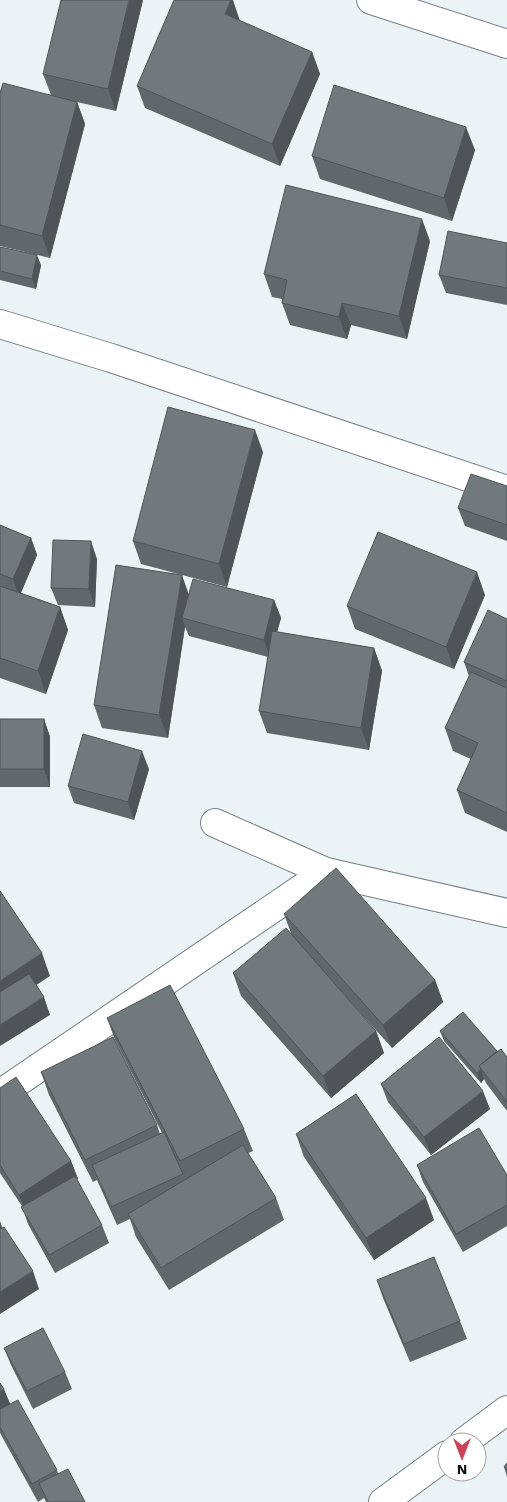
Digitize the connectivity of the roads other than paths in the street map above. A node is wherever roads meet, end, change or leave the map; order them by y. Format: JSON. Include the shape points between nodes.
{"nodes":[{"id":1,"x":372,"y":0,"type":"edge"},
{"id":2,"x":507,"y":44,"type":"edge"},
{"id":3,"x":0,"y":324,"type":"edge"},
{"id":4,"x":507,"y":490,"type":"edge"},
{"id":5,"x":215,"y":823,"type":"dead end"},
{"id":6,"x":326,"y":872,"type":"junction"},
{"id":7,"x":507,"y":913,"type":"edge"},
{"id":8,"x":0,"y":1094,"type":"edge"},
{"id":9,"x":507,"y":1410,"type":"edge"},
{"id":10,"x":477,"y":1432,"type":"edge"},
{"id":11,"x":437,"y":1462,"type":"edge"},
{"id":12,"x":383,"y":1502,"type":"edge"}],
"edges":[{"from":1,"to":2,"type":"street"},
{"from":3,"to":4,"type":"street","via":[[112,358]]},
{"from":5,"to":6,"type":"street"},
{"from":6,"to":7,"type":"street"},
{"from":6,"to":8,"type":"street"},
{"from":9,"to":10,"type":"street"},
{"from":11,"to":12,"type":"street"}]}
